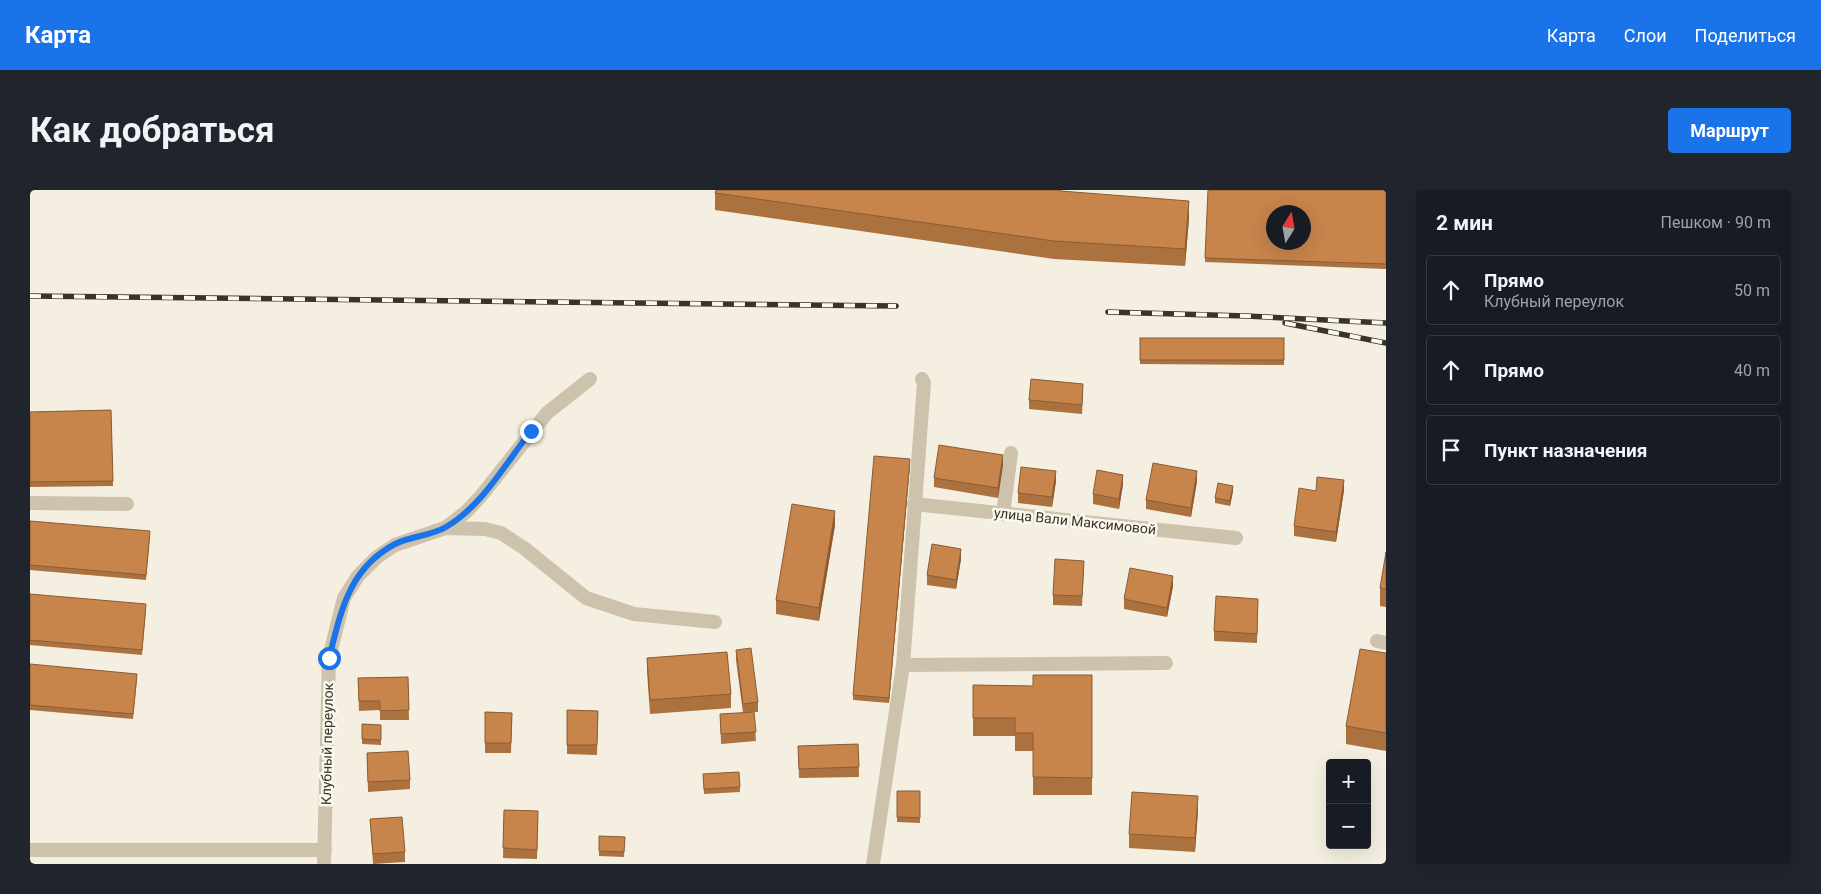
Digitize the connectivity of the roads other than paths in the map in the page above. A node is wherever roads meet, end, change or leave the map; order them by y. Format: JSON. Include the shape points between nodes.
{"nodes":[{"id":1,"x":590,"y":379,"type":"dead end"},
{"id":2,"x":922,"y":379,"type":"dead end"},
{"id":3,"x":1011,"y":453,"type":"dead end"},
{"id":4,"x":30,"y":504,"type":"edge"},
{"id":5,"x":127,"y":504,"type":"dead end"},
{"id":6,"x":914,"y":504,"type":"junction"},
{"id":7,"x":1003,"y":514,"type":"junction"},
{"id":8,"x":445,"y":528,"type":"junction"},
{"id":9,"x":1236,"y":538,"type":"dead end"},
{"id":10,"x":715,"y":622,"type":"dead end"},
{"id":11,"x":1166,"y":663,"type":"dead end"},
{"id":12,"x":903,"y":665,"type":"junction"},
{"id":13,"x":30,"y":850,"type":"edge"},
{"id":14,"x":325,"y":850,"type":"junction"},
{"id":15,"x":324,"y":864,"type":"edge"},
{"id":16,"x":873,"y":864,"type":"edge"}],
"edges":[{"from":1,"to":8,"type":"street","via":[[547,413],[481,496]]},
{"from":2,"to":6,"type":"street"},
{"from":3,"to":7,"type":"street"},
{"from":4,"to":5,"type":"street"},
{"from":6,"to":7,"type":"street","name":"улица Вали Максимовой"},
{"from":6,"to":12,"type":"street"},
{"from":7,"to":9,"type":"street","name":"улица Вали Максимовой"},
{"from":8,"to":10,"type":"street","name":"Клубный переулок","via":[[485,529],[501,534],[524,548],[586,598],[612,608],[652,616]]},
{"from":8,"to":14,"type":"street","name":"Клубный переулок","via":[[395,544],[358,576],[344,598],[329,658]]},
{"from":11,"to":12,"type":"street"},
{"from":12,"to":16,"type":"street"},
{"from":13,"to":14,"type":"street"},
{"from":14,"to":15,"type":"street","name":"Клубный переулок"}]}
